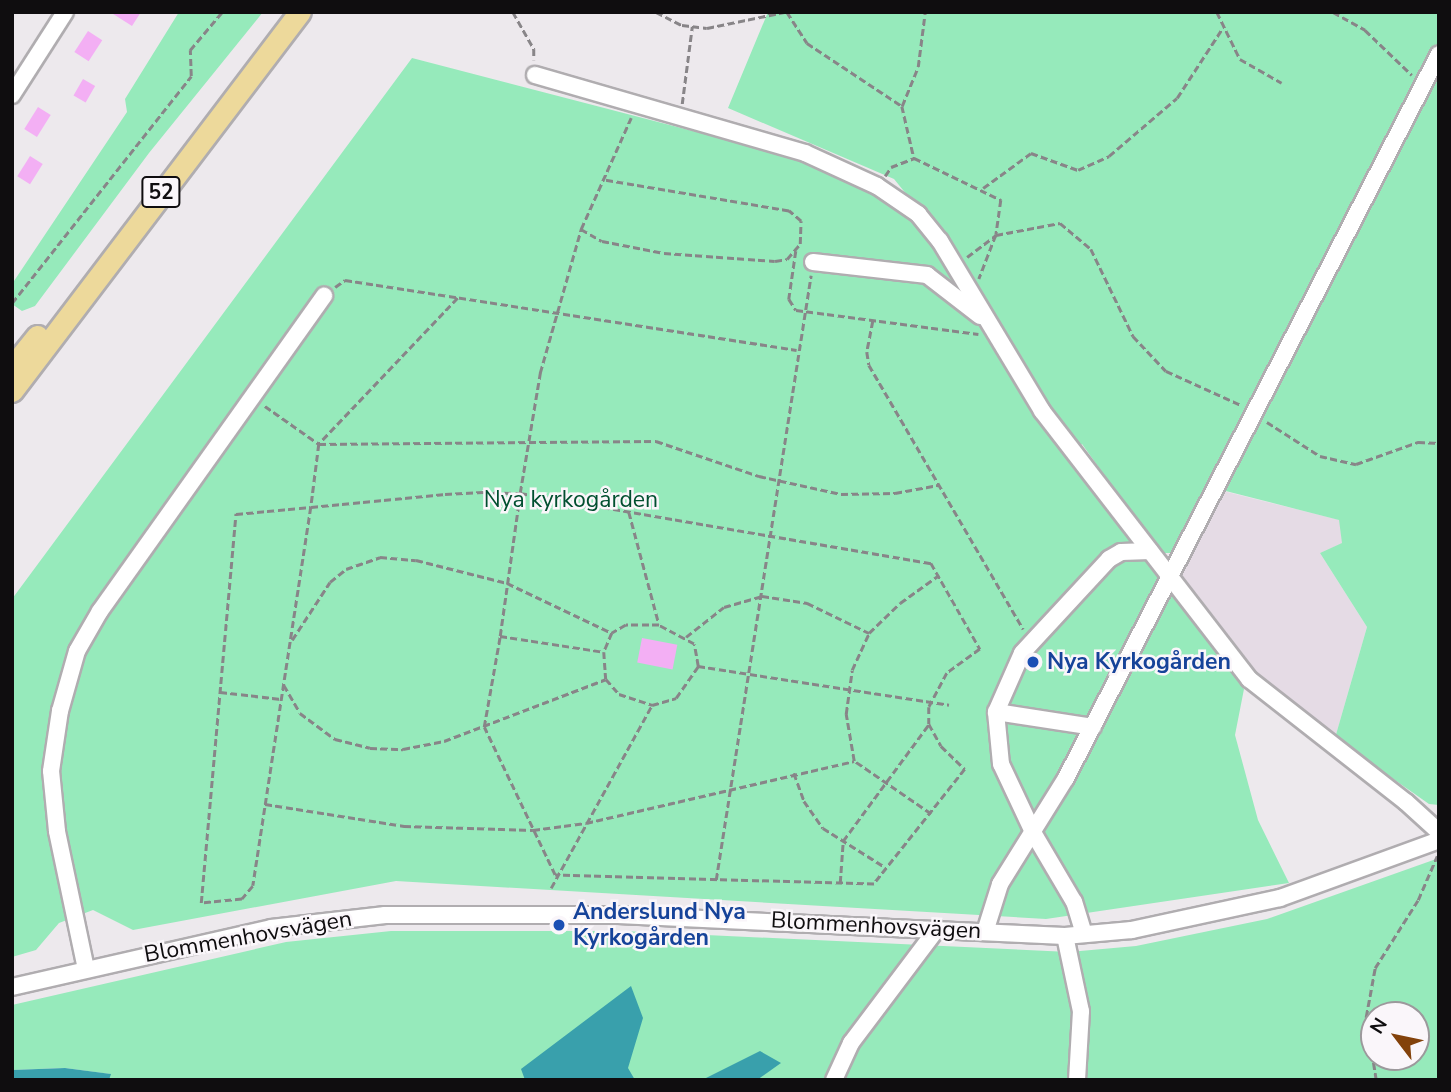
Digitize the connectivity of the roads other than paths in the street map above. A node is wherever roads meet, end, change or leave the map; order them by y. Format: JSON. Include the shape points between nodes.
{"nodes":[{"id":1,"x":65,"y":12,"type":"edge"},
{"id":2,"x":286,"y":12,"type":"edge"},
{"id":3,"x":300,"y":12,"type":"edge"},
{"id":4,"x":1439,"y":54,"type":"edge"},
{"id":5,"x":535,"y":75,"type":"road end"},
{"id":6,"x":12,"y":95,"type":"edge"},
{"id":7,"x":813,"y":262,"type":"road end"},
{"id":8,"x":324,"y":296,"type":"road end"},
{"id":9,"x":988,"y":321,"type":"junction"},
{"id":10,"x":15,"y":372,"type":"edge"},
{"id":11,"x":1150,"y":551,"type":"junction"},
{"id":12,"x":1170,"y":577,"type":"junction"},
{"id":13,"x":996,"y":712,"type":"junction"},
{"id":14,"x":1093,"y":727,"type":"junction"},
{"id":15,"x":1439,"y":832,"type":"edge"},
{"id":16,"x":1034,"y":834,"type":"junction"},
{"id":17,"x":1439,"y":840,"type":"edge"},
{"id":18,"x":937,"y":929,"type":"junction"},
{"id":19,"x":985,"y":932,"type":"junction"},
{"id":20,"x":1084,"y":934,"type":"junction"},
{"id":21,"x":1065,"y":936,"type":"junction"},
{"id":22,"x":86,"y":969,"type":"junction"},
{"id":23,"x":12,"y":987,"type":"edge"},
{"id":24,"x":834,"y":1080,"type":"edge"},
{"id":25,"x":1077,"y":1080,"type":"edge"}],
"edges":[{"from":1,"to":6,"type":"street"},
{"from":2,"to":10,"type":"main road","number":"52"},
{"from":3,"to":10,"type":"main road","number":"52"},
{"from":4,"to":12,"type":"street"},
{"from":5,"to":9,"type":"street","via":[[805,153],[877,186],[918,214]]},
{"from":7,"to":9,"type":"street","via":[[927,275]]},
{"from":8,"to":22,"type":"street","via":[[100,611],[73,663],[51,771],[57,831]]},
{"from":9,"to":11,"type":"street","via":[[1042,411]]},
{"from":11,"to":12,"type":"street"},
{"from":11,"to":13,"type":"street","via":[[1121,552],[1109,559],[1015,666]]},
{"from":12,"to":14,"type":"street"},
{"from":12,"to":15,"type":"street","via":[[1249,679]]},
{"from":13,"to":14,"type":"street"},
{"from":13,"to":16,"type":"street","via":[[1001,764]]},
{"from":14,"to":16,"type":"street"},
{"from":16,"to":19,"type":"street","via":[[1000,884]]},
{"from":16,"to":20,"type":"street","via":[[1074,902]]},
{"from":17,"to":20,"type":"street","name":"Blommenhovsvägen","via":[[1280,898],[1205,918]]},
{"from":18,"to":19,"type":"street","name":"Blommenhovsvägen"},
{"from":18,"to":22,"type":"street","name":"Blommenhovsvägen","via":[[618,915],[385,915],[271,928]]},
{"from":18,"to":24,"type":"street","via":[[851,1043]]},
{"from":19,"to":21,"type":"street","name":"Blommenhovsvägen"},
{"from":20,"to":21,"type":"street","name":"Blommenhovsvägen"},
{"from":21,"to":25,"type":"street","via":[[1081,1011]]},
{"from":22,"to":23,"type":"street","name":"Blommenhovsvägen"}]}
